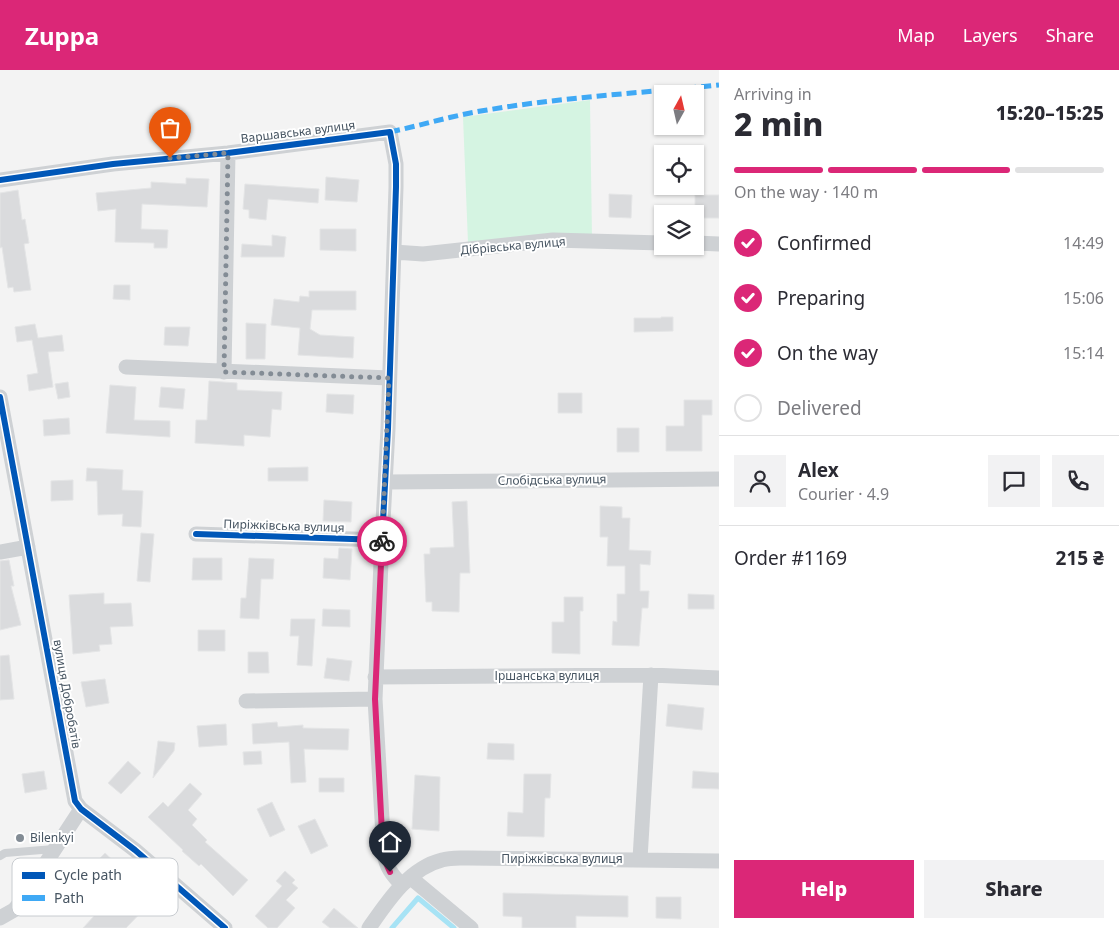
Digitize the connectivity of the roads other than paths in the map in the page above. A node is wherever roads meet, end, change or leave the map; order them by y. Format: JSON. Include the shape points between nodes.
{"nodes":[{"id":1,"x":228,"y":153,"type":"junction"},
{"id":2,"x":0,"y":180,"type":"edge"},
{"id":3,"x":654,"y":243,"type":"edge"},
{"id":4,"x":704,"y":243,"type":"edge"},
{"id":5,"x":719,"y":244,"type":"edge"},
{"id":6,"x":394,"y":252,"type":"junction"},
{"id":7,"x":126,"y":368,"type":"dead end"},
{"id":8,"x":224,"y":372,"type":"junction"},
{"id":9,"x":389,"y":378,"type":"junction"},
{"id":10,"x":0,"y":398,"type":"edge"},
{"id":11,"x":719,"y":479,"type":"edge"},
{"id":12,"x":386,"y":482,"type":"junction"},
{"id":13,"x":196,"y":534,"type":"dead end"},
{"id":14,"x":382,"y":540,"type":"junction"},
{"id":15,"x":28,"y":547,"type":"junction"},
{"id":16,"x":0,"y":552,"type":"edge"},
{"id":17,"x":651,"y":675,"type":"junction"},
{"id":18,"x":375,"y":677,"type":"junction"},
{"id":19,"x":719,"y":678,"type":"edge"},
{"id":20,"x":375,"y":699,"type":"junction"},
{"id":21,"x":246,"y":701,"type":"dead end"},
{"id":22,"x":81,"y":809,"type":"junction"},
{"id":23,"x":55,"y":849,"type":"junction"},
{"id":24,"x":0,"y":856,"type":"edge"},
{"id":25,"x":49,"y":858,"type":"edge"},
{"id":26,"x":144,"y":858,"type":"edge"},
{"id":27,"x":640,"y":859,"type":"junction"},
{"id":28,"x":719,"y":861,"type":"edge"},
{"id":29,"x":407,"y":882,"type":"junction"},
{"id":30,"x":178,"y":888,"type":"edge"},
{"id":31,"x":12,"y":911,"type":"edge"},
{"id":32,"x":0,"y":918,"type":"edge"},
{"id":33,"x":0,"y":922,"type":"edge"},
{"id":34,"x":6,"y":928,"type":"edge"},
{"id":35,"x":224,"y":928,"type":"edge"},
{"id":36,"x":369,"y":928,"type":"edge"},
{"id":37,"x":471,"y":928,"type":"edge"}],
"edges":[{"from":1,"to":2,"type":"street","name":"Варшавська вулиця","via":[[113,164]]},
{"from":1,"to":6,"type":"street","name":"Варшавська вулиця","via":[[390,132],[396,173]]},
{"from":1,"to":8,"type":"street"},
{"from":3,"to":6,"type":"street","name":"Дібрівська вулиця","via":[[553,240],[423,254]]},
{"from":4,"to":5,"type":"street"},
{"from":6,"to":9,"type":"street"},
{"from":7,"to":8,"type":"street"},
{"from":8,"to":9,"type":"street"},
{"from":9,"to":12,"type":"street"},
{"from":10,"to":15,"type":"street","name":"вулиця Добробатів"},
{"from":11,"to":12,"type":"street","name":"Слобідська вулиця"},
{"from":12,"to":14,"type":"street"},
{"from":13,"to":14,"type":"street","name":"Пиріжківська вулиця"},
{"from":14,"to":18,"type":"street"},
{"from":15,"to":16,"type":"street"},
{"from":15,"to":22,"type":"street","name":"вулиця Добробатів","via":[[73,794]]},
{"from":17,"to":18,"type":"street","name":"Іршанська вулиця"},
{"from":17,"to":19,"type":"street","name":"Іршанська вулиця"},
{"from":17,"to":27,"type":"street"},
{"from":18,"to":20,"type":"street"},
{"from":20,"to":21,"type":"street"},
{"from":20,"to":29,"type":"street","via":[[384,852],[390,872]]},
{"from":22,"to":23,"type":"street"},
{"from":22,"to":26,"type":"street"},
{"from":23,"to":24,"type":"lane"},
{"from":23,"to":25,"type":"street"},
{"from":27,"to":28,"type":"street","name":"Пиріжківська вулиця"},
{"from":27,"to":29,"type":"street","name":"Пиріжківська вулиця","via":[[453,858],[430,864]]},
{"from":29,"to":36,"type":"street","name":"Пиріжківська вулиця"},
{"from":29,"to":37,"type":"street"},
{"from":30,"to":35,"type":"street"},
{"from":31,"to":32,"type":"street"},
{"from":33,"to":34,"type":"street"}]}
